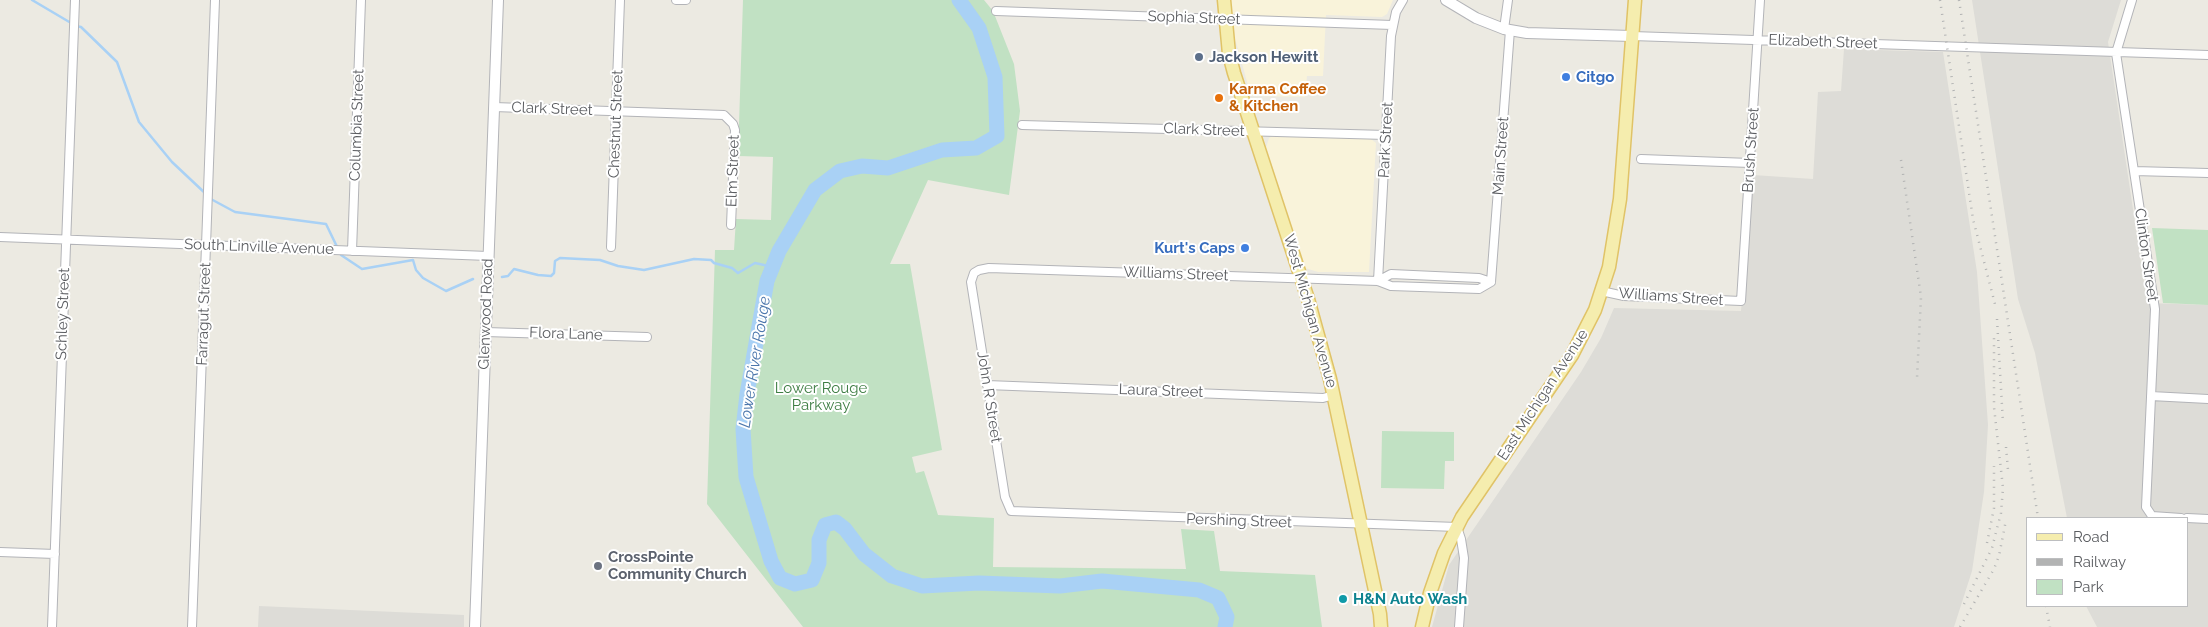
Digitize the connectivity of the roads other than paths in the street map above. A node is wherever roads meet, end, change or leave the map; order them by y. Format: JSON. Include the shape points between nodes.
{"nodes":[{"id":1,"x":75,"y":0,"type":"edge"},
{"id":2,"x":215,"y":0,"type":"edge"},
{"id":3,"x":361,"y":0,"type":"edge"},
{"id":4,"x":498,"y":0,"type":"edge"},
{"id":5,"x":620,"y":0,"type":"edge"},
{"id":6,"x":676,"y":0,"type":"edge"},
{"id":7,"x":686,"y":0,"type":"edge"},
{"id":8,"x":1224,"y":0,"type":"edge"},
{"id":9,"x":1402,"y":0,"type":"edge"},
{"id":10,"x":1446,"y":0,"type":"edge"},
{"id":11,"x":1508,"y":0,"type":"edge"},
{"id":12,"x":1635,"y":0,"type":"edge"},
{"id":13,"x":1760,"y":0,"type":"edge"},
{"id":14,"x":2132,"y":0,"type":"edge"},
{"id":15,"x":996,"y":11,"type":"dead end"},
{"id":16,"x":1224,"y":18,"type":"junction"},
{"id":17,"x":1392,"y":25,"type":"junction"},
{"id":18,"x":1507,"y":29,"type":"junction"},
{"id":19,"x":1632,"y":36,"type":"junction"},
{"id":20,"x":1758,"y":40,"type":"junction"},
{"id":21,"x":2116,"y":53,"type":"junction"},
{"id":22,"x":2208,"y":55,"type":"edge"},
{"id":23,"x":494,"y":107,"type":"junction"},
{"id":24,"x":616,"y":111,"type":"junction"},
{"id":25,"x":730,"y":119,"type":"joint"},
{"id":26,"x":1022,"y":125,"type":"dead end"},
{"id":27,"x":1254,"y":131,"type":"junction"},
{"id":28,"x":1386,"y":135,"type":"junction"},
{"id":29,"x":1641,"y":159,"type":"dead end"},
{"id":30,"x":1750,"y":163,"type":"junction"},
{"id":31,"x":2134,"y":171,"type":"junction"},
{"id":32,"x":2208,"y":173,"type":"edge"},
{"id":33,"x":731,"y":225,"type":"dead end"},
{"id":34,"x":0,"y":237,"type":"edge"},
{"id":35,"x":66,"y":240,"type":"junction"},
{"id":36,"x":206,"y":245,"type":"junction"},
{"id":37,"x":611,"y":247,"type":"dead end"},
{"id":38,"x":352,"y":251,"type":"junction"},
{"id":39,"x":488,"y":256,"type":"junction"},
{"id":40,"x":974,"y":273,"type":"joint"},
{"id":41,"x":1302,"y":280,"type":"junction"},
{"id":42,"x":1378,"y":281,"type":"junction"},
{"id":43,"x":1491,"y":282,"type":"junction"},
{"id":44,"x":1601,"y":291,"type":"junction"},
{"id":45,"x":1741,"y":301,"type":"joint"},
{"id":46,"x":486,"y":332,"type":"junction"},
{"id":47,"x":646,"y":337,"type":"dead end"},
{"id":48,"x":987,"y":385,"type":"junction"},
{"id":49,"x":1334,"y":395,"type":"junction"},
{"id":50,"x":2151,"y":396,"type":"junction"},
{"id":51,"x":2208,"y":398,"type":"edge"},
{"id":52,"x":1021,"y":513,"type":"joint"},
{"id":53,"x":2155,"y":517,"type":"edge"},
{"id":54,"x":2188,"y":518,"type":"edge"},
{"id":55,"x":2208,"y":519,"type":"edge"},
{"id":56,"x":1362,"y":525,"type":"junction"},
{"id":57,"x":1457,"y":528,"type":"junction"},
{"id":58,"x":0,"y":552,"type":"edge"},
{"id":59,"x":55,"y":554,"type":"junction"},
{"id":60,"x":52,"y":627,"type":"edge"},
{"id":61,"x":192,"y":627,"type":"edge"},
{"id":62,"x":475,"y":627,"type":"edge"},
{"id":63,"x":1381,"y":627,"type":"edge"},
{"id":64,"x":1422,"y":627,"type":"edge"},
{"id":65,"x":1459,"y":627,"type":"edge"}],
"edges":[{"from":1,"to":35,"type":"street","name":"Schley Street"},
{"from":2,"to":36,"type":"street","name":"Farragut Street"},
{"from":3,"to":38,"type":"street","name":"Columbia Street"},
{"from":4,"to":23,"type":"street","name":"Glenwood Road"},
{"from":5,"to":24,"type":"street","name":"Chestnut Street"},
{"from":6,"to":7,"type":"street"},
{"from":8,"to":16,"type":"main road","name":"West Michigan Avenue"},
{"from":9,"to":17,"type":"street","name":"Park Street"},
{"from":10,"to":18,"type":"street","name":"Elizabeth Street","via":[[1476,18]]},
{"from":11,"to":18,"type":"street","name":"Main Street"},
{"from":12,"to":19,"type":"main road","name":"East Michigan Avenue"},
{"from":13,"to":20,"type":"street","name":"Brush Street"},
{"from":14,"to":21,"type":"street","name":"Clinton Street"},
{"from":15,"to":16,"type":"street","name":"Sophia Street"},
{"from":16,"to":17,"type":"street","name":"Sophia Street"},
{"from":16,"to":27,"type":"main road","name":"West Michigan Avenue","via":[[1229,54]]},
{"from":17,"to":28,"type":"street","name":"Park Street"},
{"from":18,"to":19,"type":"street","name":"Elizabeth Street","via":[[1528,33]]},
{"from":18,"to":43,"type":"street","name":"Main Street"},
{"from":19,"to":20,"type":"street","name":"Elizabeth Street"},
{"from":19,"to":44,"type":"main road","name":"East Michigan Avenue","via":[[1618,225],[1610,267]]},
{"from":20,"to":21,"type":"street","name":"Elizabeth Street"},
{"from":20,"to":30,"type":"street","name":"Brush Street"},
{"from":21,"to":22,"type":"street","name":"Elizabeth Street"},
{"from":21,"to":31,"type":"street","name":"Clinton Street"},
{"from":23,"to":24,"type":"street","name":"Clark Street"},
{"from":23,"to":39,"type":"street","name":"Glenwood Road"},
{"from":24,"to":25,"type":"street","name":"Clark Street","via":[[719,114]]},
{"from":24,"to":37,"type":"street","name":"Chestnut Street"},
{"from":25,"to":33,"type":"street","name":"Elm Street","via":[[735,130]]},
{"from":26,"to":27,"type":"street","name":"Clark Street"},
{"from":27,"to":28,"type":"street","name":"Clark Street"},
{"from":27,"to":41,"type":"main road","name":"West Michigan Avenue"},
{"from":28,"to":42,"type":"street","name":"Park Street"},
{"from":29,"to":30,"type":"street"},
{"from":30,"to":45,"type":"street","name":"Brush Street"},
{"from":31,"to":32,"type":"street"},
{"from":31,"to":50,"type":"street","name":"Clinton Street","via":[[2154,310]]},
{"from":34,"to":35,"type":"street","name":"South Linville Avenue"},
{"from":35,"to":36,"type":"street","name":"South Linville Avenue"},
{"from":35,"to":59,"type":"street","name":"Schley Street"},
{"from":36,"to":38,"type":"street","name":"South Linville Avenue"},
{"from":36,"to":61,"type":"street","name":"Farragut Street"},
{"from":38,"to":39,"type":"street","name":"South Linville Avenue"},
{"from":39,"to":46,"type":"street","name":"Glenwood Road"},
{"from":40,"to":41,"type":"street","name":"Williams Street","via":[[990,268]]},
{"from":40,"to":48,"type":"street","name":"John R Street","via":[[971,291]]},
{"from":41,"to":42,"type":"street","name":"Williams Street"},
{"from":41,"to":49,"type":"main road","name":"West Michigan Avenue"},
{"from":42,"to":43,"type":"street","name":"Williams Street","via":[[1392,274],[1479,278]]},
{"from":42,"to":43,"type":"street","name":"Williams Street","via":[[1391,286],[1479,289]]},
{"from":44,"to":45,"type":"street","name":"Williams Street","via":[[1624,296]]},
{"from":44,"to":57,"type":"main road","name":"East Michigan Avenue","via":[[1572,356]]},
{"from":46,"to":47,"type":"street","name":"Flora Lane"},
{"from":46,"to":62,"type":"street","name":"Glenwood Road"},
{"from":48,"to":49,"type":"street","name":"Laura Street","via":[[1323,398]]},
{"from":48,"to":52,"type":"street","name":"John R Street","via":[[1006,502],[1011,511]]},
{"from":49,"to":56,"type":"main road","name":"West Michigan Avenue"},
{"from":50,"to":51,"type":"street"},
{"from":50,"to":53,"type":"street","name":"Clinton Street","via":[[2146,507],[2148,513]]},
{"from":52,"to":56,"type":"street","name":"Pershing Street"},
{"from":54,"to":55,"type":"street"},
{"from":56,"to":57,"type":"street","name":"Pershing Street"},
{"from":56,"to":63,"type":"main road","name":"West Michigan Avenue"},
{"from":57,"to":64,"type":"main road","name":"East Michigan Avenue","via":[[1444,553]]},
{"from":57,"to":65,"type":"street","via":[[1464,558]]},
{"from":58,"to":59,"type":"street"},
{"from":59,"to":60,"type":"street","name":"Schley Street"}]}
